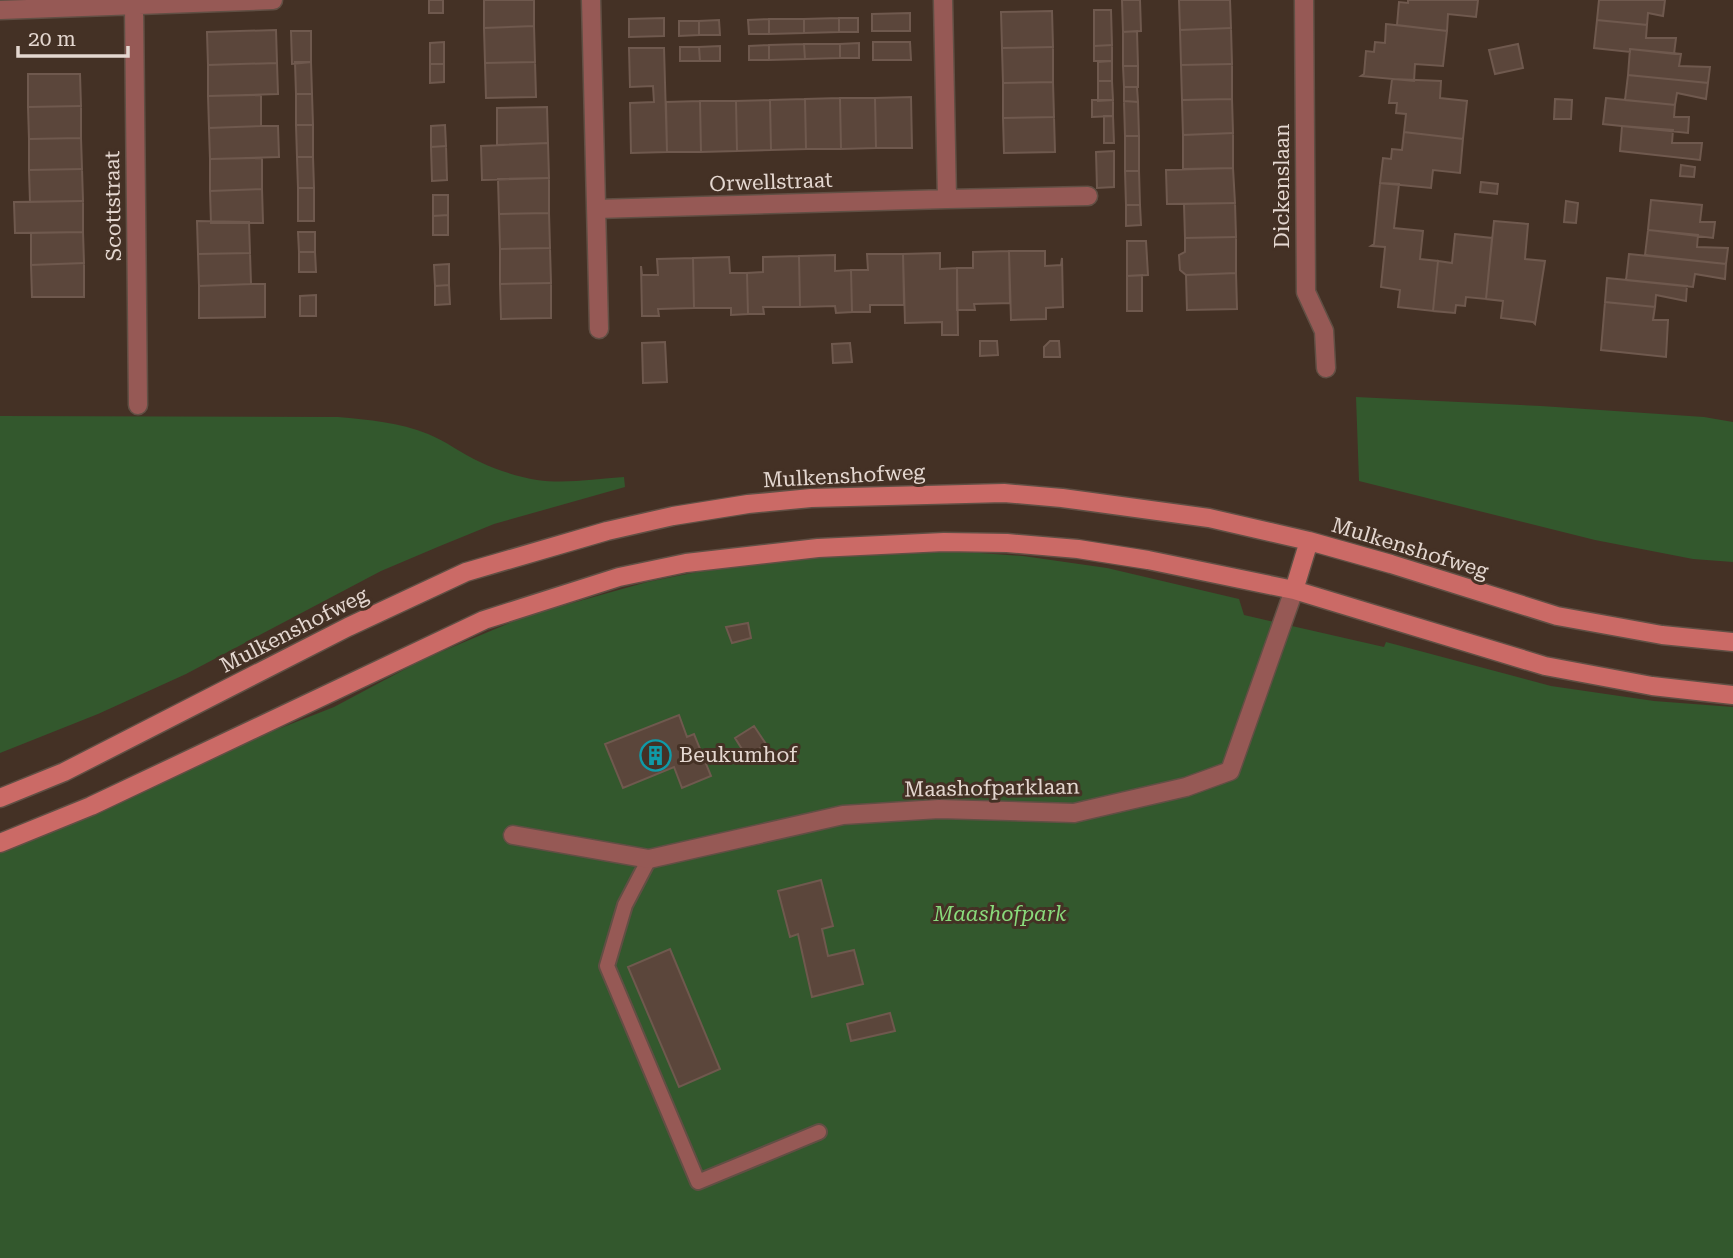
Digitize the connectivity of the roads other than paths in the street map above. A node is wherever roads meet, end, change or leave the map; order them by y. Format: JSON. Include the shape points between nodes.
{"nodes":[{"id":1,"x":274,"y":0,"type":"edge"},
{"id":2,"x":591,"y":0,"type":"edge"},
{"id":3,"x":943,"y":0,"type":"edge"},
{"id":4,"x":1304,"y":0,"type":"edge"},
{"id":5,"x":134,"y":6,"type":"junction"},
{"id":6,"x":0,"y":10,"type":"edge"},
{"id":7,"x":1088,"y":196,"type":"dead end"},
{"id":8,"x":947,"y":200,"type":"junction"},
{"id":9,"x":596,"y":209,"type":"junction"},
{"id":10,"x":599,"y":329,"type":"dead end"},
{"id":11,"x":1326,"y":368,"type":"dead end"},
{"id":12,"x":138,"y":405,"type":"dead end"},
{"id":13,"x":1309,"y":541,"type":"junction"},
{"id":14,"x":1294,"y":590,"type":"junction"},
{"id":15,"x":1733,"y":642,"type":"edge"},
{"id":16,"x":1733,"y":695,"type":"edge"},
{"id":17,"x":0,"y":798,"type":"edge"},
{"id":18,"x":513,"y":835,"type":"dead end"},
{"id":19,"x":0,"y":843,"type":"edge"},
{"id":20,"x":649,"y":859,"type":"junction"},
{"id":21,"x":819,"y":1132,"type":"dead end"}],
"edges":[{"from":1,"to":5,"type":"street"},
{"from":2,"to":9,"type":"street"},
{"from":3,"to":8,"type":"street"},
{"from":4,"to":11,"type":"street","name":"Dickenslaan","via":[[1306,292],[1324,331]]},
{"from":5,"to":6,"type":"street"},
{"from":5,"to":12,"type":"street","name":"Scottstraat"},
{"from":7,"to":8,"type":"street","name":"Orwellstraat"},
{"from":8,"to":9,"type":"street","name":"Orwellstraat"},
{"from":9,"to":10,"type":"street"},
{"from":13,"to":14,"type":"street","name":"Maashofparklaan"},
{"from":13,"to":15,"type":"street","name":"Mulkenshofweg","via":[[1557,616]]},
{"from":13,"to":17,"type":"street","name":"Mulkenshofweg","via":[[1209,518],[1004,493],[811,498],[673,516],[466,572],[64,772]]},
{"from":14,"to":16,"type":"street","via":[[1545,666]]},
{"from":14,"to":19,"type":"street","via":[[1136,558],[1007,543],[818,548],[686,563],[619,577],[484,620],[91,806]]},
{"from":14,"to":20,"type":"street","name":"Maashofparklaan","via":[[1230,771],[1186,787],[1074,813],[939,809],[843,815]]},
{"from":18,"to":20,"type":"street","name":"Maashofparklaan"},
{"from":20,"to":21,"type":"lane","via":[[625,905],[607,966],[698,1182]]}]}
